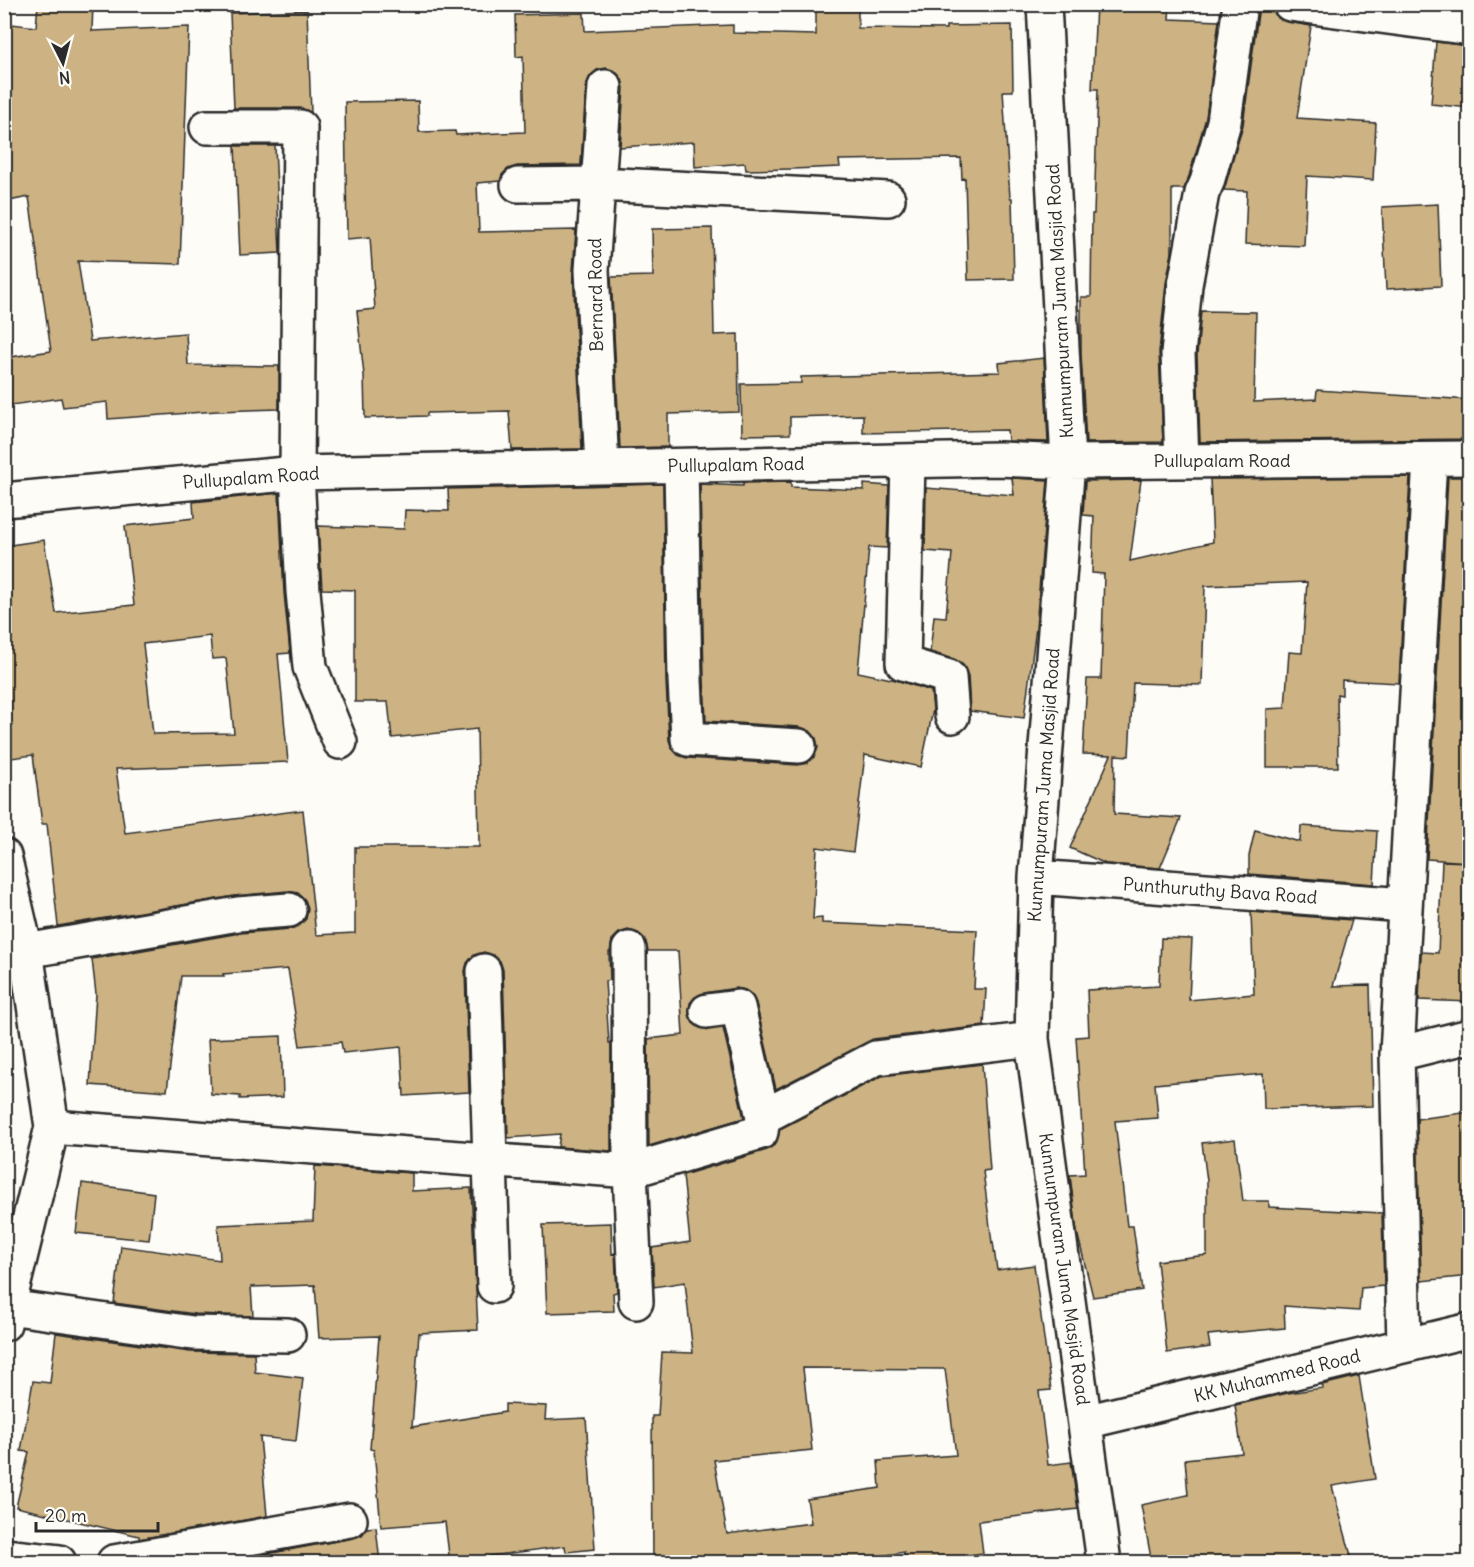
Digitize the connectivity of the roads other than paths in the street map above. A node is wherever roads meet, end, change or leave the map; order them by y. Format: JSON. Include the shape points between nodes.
{"nodes":[{"id":1,"x":1044,"y":4,"type":"edge"},
{"id":2,"x":1240,"y":4,"type":"edge"},
{"id":3,"x":1290,"y":4,"type":"edge"},
{"id":4,"x":1470,"y":28,"type":"edge"},
{"id":5,"x":605,"y":87,"type":"dead end"},
{"id":6,"x":207,"y":127,"type":"dead end"},
{"id":7,"x":599,"y":184,"type":"junction"},
{"id":8,"x":518,"y":185,"type":"dead end"},
{"id":9,"x":888,"y":199,"type":"dead end"},
{"id":10,"x":1470,"y":458,"type":"edge"},
{"id":11,"x":1430,"y":459,"type":"junction"},
{"id":12,"x":1182,"y":461,"type":"junction"},
{"id":13,"x":908,"y":462,"type":"junction"},
{"id":14,"x":1068,"y":462,"type":"junction"},
{"id":15,"x":681,"y":466,"type":"junction"},
{"id":16,"x":602,"y":467,"type":"junction"},
{"id":17,"x":297,"y":473,"type":"junction"},
{"id":18,"x":4,"y":500,"type":"edge"},
{"id":19,"x":952,"y":716,"type":"dead end"},
{"id":20,"x":340,"y":742,"type":"dead end"},
{"id":21,"x":799,"y":746,"type":"dead end"},
{"id":22,"x":4,"y":856,"type":"edge"},
{"id":23,"x":1036,"y":877,"type":"junction"},
{"id":24,"x":1405,"y":905,"type":"junction"},
{"id":25,"x":289,"y":910,"type":"dead end"},
{"id":26,"x":629,"y":949,"type":"dead end"},
{"id":27,"x":26,"y":951,"type":"junction"},
{"id":28,"x":484,"y":971,"type":"dead end"},
{"id":29,"x":707,"y":1011,"type":"dead end"},
{"id":30,"x":1470,"y":1036,"type":"edge"},
{"id":31,"x":1032,"y":1039,"type":"junction"},
{"id":32,"x":1397,"y":1054,"type":"junction"},
{"id":33,"x":762,"y":1117,"type":"junction"},
{"id":34,"x":52,"y":1127,"type":"junction"},
{"id":35,"x":489,"y":1160,"type":"junction"},
{"id":36,"x":630,"y":1171,"type":"junction"},
{"id":37,"x":494,"y":1286,"type":"dead end"},
{"id":38,"x":636,"y":1302,"type":"dead end"},
{"id":39,"x":6,"y":1315,"type":"edge"},
{"id":40,"x":1470,"y":1330,"type":"edge"},
{"id":41,"x":288,"y":1335,"type":"dead end"},
{"id":42,"x":1404,"y":1345,"type":"junction"},
{"id":43,"x":1085,"y":1422,"type":"junction"},
{"id":44,"x":350,"y":1520,"type":"dead end"},
{"id":45,"x":4,"y":1556,"type":"edge"},
{"id":46,"x":59,"y":1563,"type":"edge"},
{"id":47,"x":114,"y":1563,"type":"edge"},
{"id":48,"x":1104,"y":1563,"type":"edge"}],
"edges":[{"from":1,"to":14,"type":"street","name":"Kunnumpuram Juma Masjid Road"},
{"from":2,"to":12,"type":"street","via":[[1224,122],[1202,193],[1185,285],[1178,354]]},
{"from":3,"to":4,"type":"street"},
{"from":5,"to":7,"type":"street","name":"Bernard Road"},
{"from":6,"to":17,"type":"street","via":[[300,127]]},
{"from":7,"to":8,"type":"street"},
{"from":7,"to":9,"type":"street"},
{"from":7,"to":16,"type":"street","name":"Bernard Road","via":[[592,270]]},
{"from":10,"to":11,"type":"street","name":"Pullupalam Road"},
{"from":11,"to":12,"type":"street","name":"Pullupalam Road"},
{"from":11,"to":24,"type":"street"},
{"from":12,"to":14,"type":"street","name":"Pullupalam Road"},
{"from":13,"to":14,"type":"street","name":"Pullupalam Road"},
{"from":13,"to":15,"type":"street","name":"Pullupalam Road"},
{"from":13,"to":19,"type":"street","via":[[903,663],[949,677]]},
{"from":14,"to":23,"type":"street","name":"Kunnumpuram Juma Masjid Road"},
{"from":15,"to":16,"type":"street","name":"Pullupalam Road"},
{"from":15,"to":21,"type":"street","via":[[688,739]]},
{"from":16,"to":17,"type":"street","name":"Pullupalam Road"},
{"from":17,"to":18,"type":"street","name":"Pullupalam Road"},
{"from":17,"to":20,"type":"street","via":[[310,666]]},
{"from":22,"to":27,"type":"street"},
{"from":23,"to":24,"type":"street","name":"Punthuruthy Bava Road"},
{"from":23,"to":31,"type":"street","name":"Kunnumpuram Juma Masjid Road"},
{"from":24,"to":32,"type":"street"},
{"from":25,"to":27,"type":"street","via":[[238,914]]},
{"from":26,"to":36,"type":"street"},
{"from":27,"to":34,"type":"street"},
{"from":28,"to":35,"type":"street"},
{"from":29,"to":33,"type":"street","via":[[738,1007]]},
{"from":30,"to":32,"type":"street"},
{"from":31,"to":33,"type":"street","via":[[876,1058]]},
{"from":31,"to":43,"type":"street","name":"Kunnumpuram Juma Masjid Road"},
{"from":32,"to":42,"type":"street"},
{"from":33,"to":36,"type":"street","via":[[761,1132]]},
{"from":34,"to":35,"type":"street"},
{"from":34,"to":39,"type":"street"},
{"from":35,"to":36,"type":"street"},
{"from":35,"to":37,"type":"street"},
{"from":36,"to":38,"type":"street"},
{"from":39,"to":41,"type":"street","via":[[193,1333]]},
{"from":40,"to":42,"type":"street","name":"KK Muhammed Road"},
{"from":42,"to":43,"type":"street","name":"KK Muhammed Road"},
{"from":43,"to":48,"type":"street","name":"Kunnumpuram Juma Masjid Road"},
{"from":44,"to":47,"type":"street"},
{"from":45,"to":46,"type":"street"}]}
